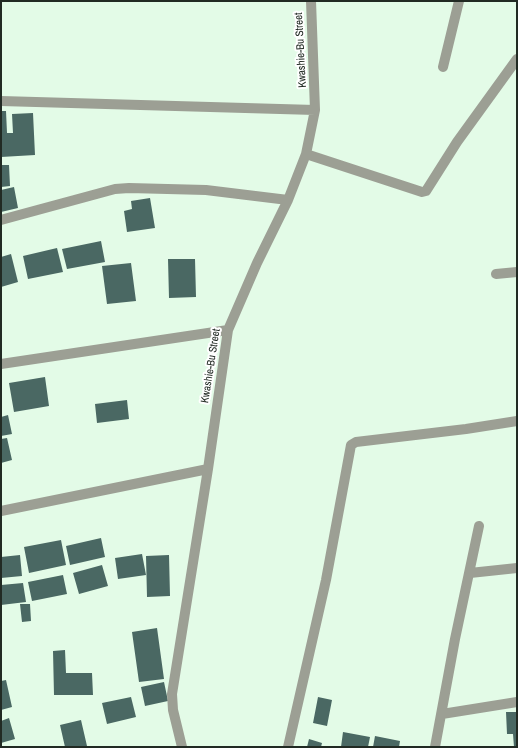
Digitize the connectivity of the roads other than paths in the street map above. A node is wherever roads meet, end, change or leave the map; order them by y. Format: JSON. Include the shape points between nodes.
{"nodes":[{"id":1,"x":311,"y":1,"type":"edge"},
{"id":2,"x":459,"y":1,"type":"edge"},
{"id":3,"x":517,"y":59,"type":"edge"},
{"id":4,"x":443,"y":67,"type":"dead end"},
{"id":5,"x":1,"y":101,"type":"edge"},
{"id":6,"x":315,"y":110,"type":"junction"},
{"id":7,"x":306,"y":154,"type":"junction"},
{"id":8,"x":288,"y":200,"type":"junction"},
{"id":9,"x":1,"y":220,"type":"edge"},
{"id":10,"x":517,"y":272,"type":"edge"},
{"id":11,"x":496,"y":274,"type":"dead end"},
{"id":12,"x":228,"y":330,"type":"junction"},
{"id":13,"x":1,"y":364,"type":"edge"},
{"id":14,"x":517,"y":421,"type":"edge"},
{"id":15,"x":208,"y":469,"type":"junction"},
{"id":16,"x":1,"y":511,"type":"edge"},
{"id":17,"x":479,"y":526,"type":"dead end"},
{"id":18,"x":517,"y":568,"type":"edge"},
{"id":19,"x":470,"y":573,"type":"junction"},
{"id":20,"x":517,"y":702,"type":"edge"},
{"id":21,"x":442,"y":714,"type":"junction"},
{"id":22,"x":182,"y":747,"type":"edge"},
{"id":23,"x":288,"y":747,"type":"edge"},
{"id":24,"x":435,"y":747,"type":"edge"}],
"edges":[{"from":1,"to":6,"type":"street","name":"Kwashie-Bu Street"},
{"from":2,"to":4,"type":"street"},
{"from":3,"to":7,"type":"street","via":[[457,142],[426,191],[422,192]]},
{"from":5,"to":6,"type":"street"},
{"from":6,"to":7,"type":"street","name":"Kwashie-Bu Street"},
{"from":7,"to":8,"type":"street","name":"Kwashie-Bu Street"},
{"from":8,"to":9,"type":"street","via":[[206,190],[115,189]]},
{"from":8,"to":12,"type":"street","name":"Kwashie-Bu Street"},
{"from":10,"to":11,"type":"street"},
{"from":12,"to":13,"type":"street"},
{"from":12,"to":15,"type":"street","name":"Kwashie-Bu Street"},
{"from":14,"to":23,"type":"street","via":[[356,442],[351,445],[326,580]]},
{"from":15,"to":16,"type":"street"},
{"from":15,"to":22,"type":"street","name":"Kwashie-Bu Street","via":[[172,694],[172,710]]},
{"from":17,"to":19,"type":"street"},
{"from":18,"to":19,"type":"street"},
{"from":19,"to":21,"type":"street"},
{"from":20,"to":21,"type":"street"},
{"from":21,"to":24,"type":"street"}]}
